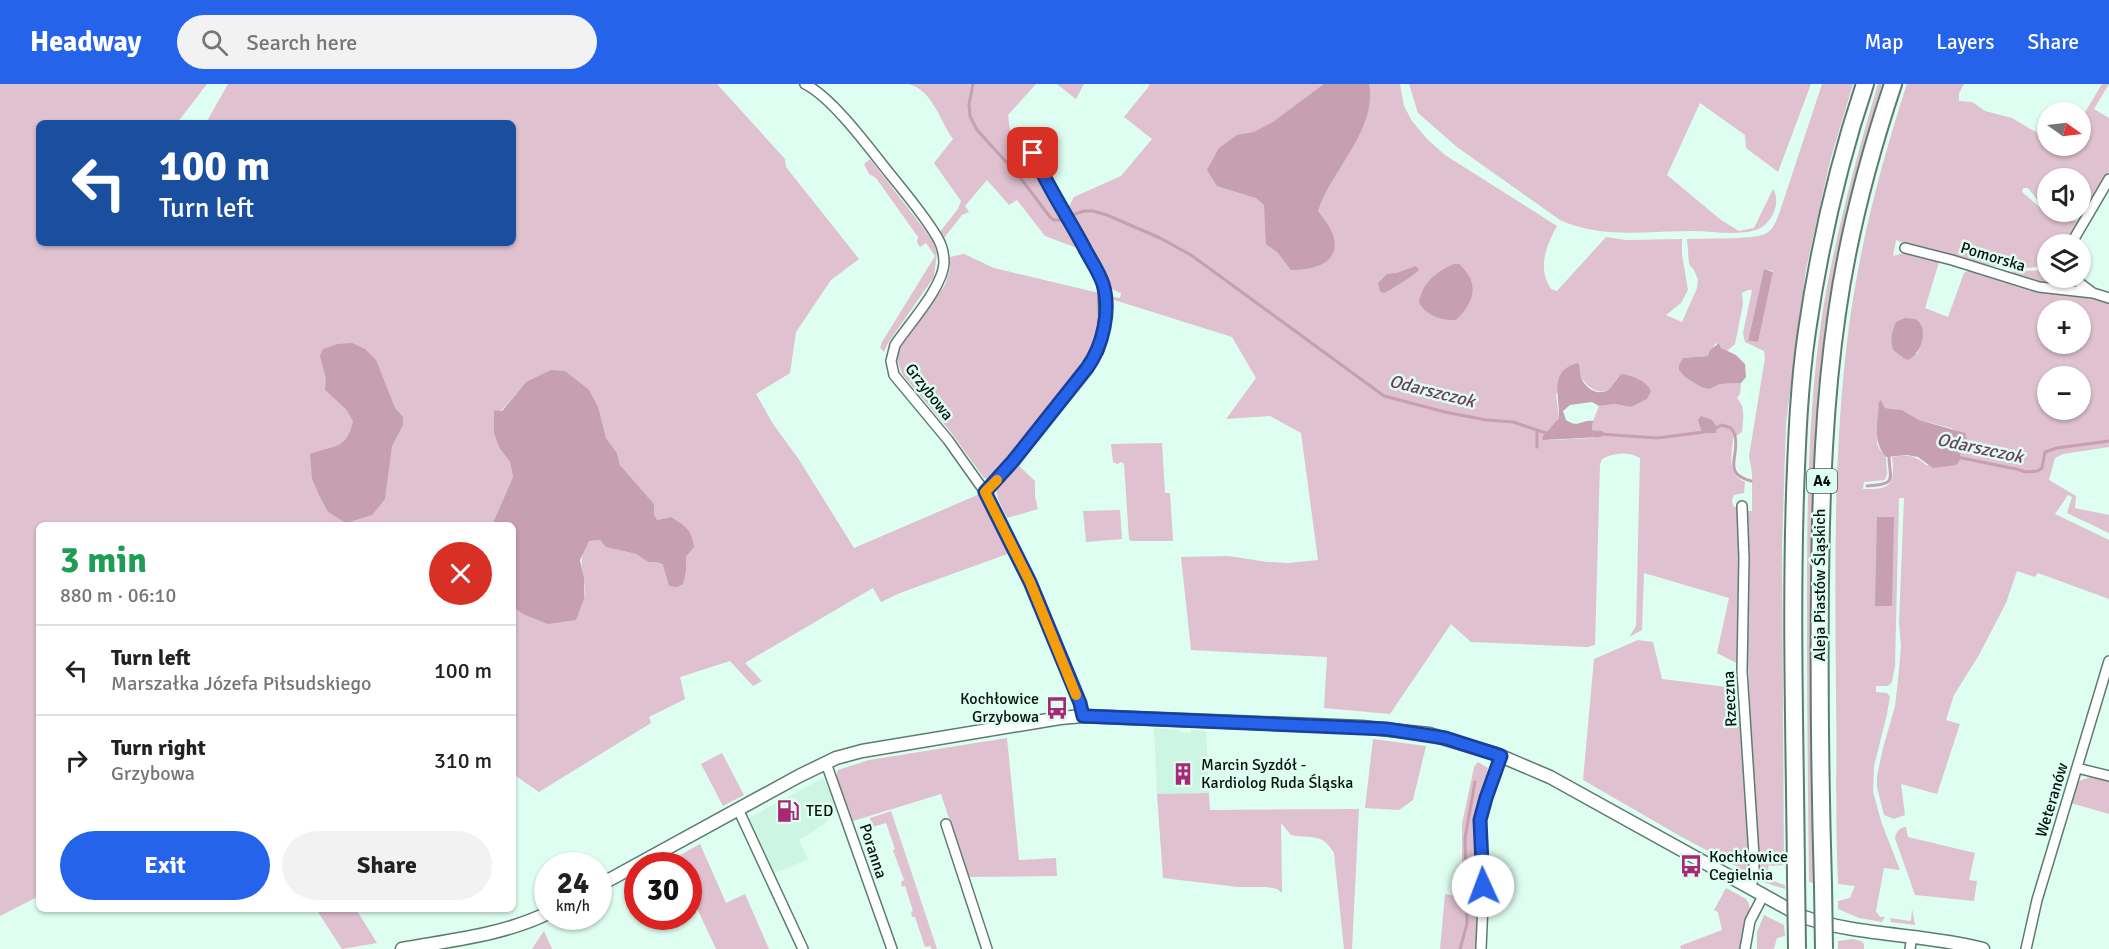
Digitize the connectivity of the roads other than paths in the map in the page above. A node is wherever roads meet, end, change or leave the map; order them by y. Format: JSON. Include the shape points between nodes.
{"nodes":[{"id":1,"x":805,"y":84,"type":"edge"},
{"id":2,"x":1865,"y":84,"type":"edge"},
{"id":3,"x":1893,"y":84,"type":"edge"},
{"id":4,"x":1031,"y":142,"type":"dead end"},
{"id":5,"x":2109,"y":179,"type":"edge"},
{"id":6,"x":2077,"y":234,"type":"edge"},
{"id":7,"x":1905,"y":248,"type":"dead end"},
{"id":8,"x":2086,"y":288,"type":"edge"},
{"id":9,"x":2093,"y":293,"type":"junction"},
{"id":10,"x":2109,"y":298,"type":"edge"},
{"id":11,"x":985,"y":492,"type":"junction"},
{"id":12,"x":1742,"y":506,"type":"dead end"},
{"id":13,"x":2109,"y":661,"type":"edge"},
{"id":14,"x":1083,"y":716,"type":"junction"},
{"id":15,"x":1501,"y":756,"type":"junction"},
{"id":16,"x":826,"y":763,"type":"junction"},
{"id":17,"x":2077,"y":768,"type":"junction"},
{"id":18,"x":2109,"y":777,"type":"edge"},
{"id":19,"x":738,"y":809,"type":"junction"},
{"id":20,"x":946,"y":824,"type":"dead end"},
{"id":21,"x":612,"y":878,"type":"edge"},
{"id":22,"x":1750,"y":888,"type":"junction"},
{"id":23,"x":1763,"y":896,"type":"junction"},
{"id":24,"x":534,"y":918,"type":"edge"},
{"id":25,"x":470,"y":943,"type":"edge"},
{"id":26,"x":1911,"y":943,"type":"edge"},
{"id":27,"x":402,"y":949,"type":"edge"},
{"id":28,"x":803,"y":949,"type":"edge"},
{"id":29,"x":892,"y":949,"type":"edge"},
{"id":30,"x":987,"y":949,"type":"edge"},
{"id":31,"x":1481,"y":949,"type":"edge"},
{"id":32,"x":1745,"y":949,"type":"edge"},
{"id":33,"x":1797,"y":949,"type":"edge"},
{"id":34,"x":1824,"y":949,"type":"edge"},
{"id":35,"x":1983,"y":949,"type":"edge"},
{"id":36,"x":2026,"y":949,"type":"edge"}],
"edges":[{"from":1,"to":11,"type":"street","name":"Grzybowa","via":[[866,143],[940,242],[944,257],[942,273],[895,345],[891,367]]},
{"from":2,"to":33,"type":"highway","name":"Aleja Piastów Śląskich","number":"A4","bridge":true,"via":[[1825,229],[1801,390],[1793,549]]},
{"from":3,"to":34,"type":"highway","name":"Aleja Piastów Śląskich","number":"A4","bridge":true,"via":[[1854,221],[1832,354],[1821,501],[1819,625]]},
{"from":4,"to":11,"type":"street","via":[[1038,164],[1103,286],[1103,333],[1098,352],[1087,368]]},
{"from":5,"to":6,"type":"street"},
{"from":7,"to":9,"type":"street","name":"Pomorska","via":[[2039,287]]},
{"from":8,"to":9,"type":"street"},
{"from":9,"to":10,"type":"street","name":"Pomorska"},
{"from":11,"to":14,"type":"street","name":"Grzybowa","via":[[1027,576]]},
{"from":12,"to":22,"type":"street","name":"Rzeczna","via":[[1742,671],[1754,856]]},
{"from":13,"to":17,"type":"street","name":"Weteranów"},
{"from":14,"to":15,"type":"street","via":[[1386,729],[1445,738]]},
{"from":14,"to":16,"type":"street","via":[[887,745]]},
{"from":15,"to":22,"type":"street","via":[[1569,787]]},
{"from":15,"to":31,"type":"street","via":[[1480,820]]},
{"from":16,"to":19,"type":"street"},
{"from":16,"to":29,"type":"street","name":"Poranna"},
{"from":17,"to":18,"type":"street"},
{"from":17,"to":36,"type":"street","name":"Weteranów"},
{"from":19,"to":21,"type":"street"},
{"from":19,"to":28,"type":"street"},
{"from":20,"to":30,"type":"street"},
{"from":22,"to":23,"type":"street"},
{"from":23,"to":26,"type":"street","via":[[1819,922]]},
{"from":23,"to":32,"type":"street","via":[[1750,921]]},
{"from":24,"to":25,"type":"street"},
{"from":25,"to":27,"type":"street"},
{"from":26,"to":35,"type":"street"}]}
